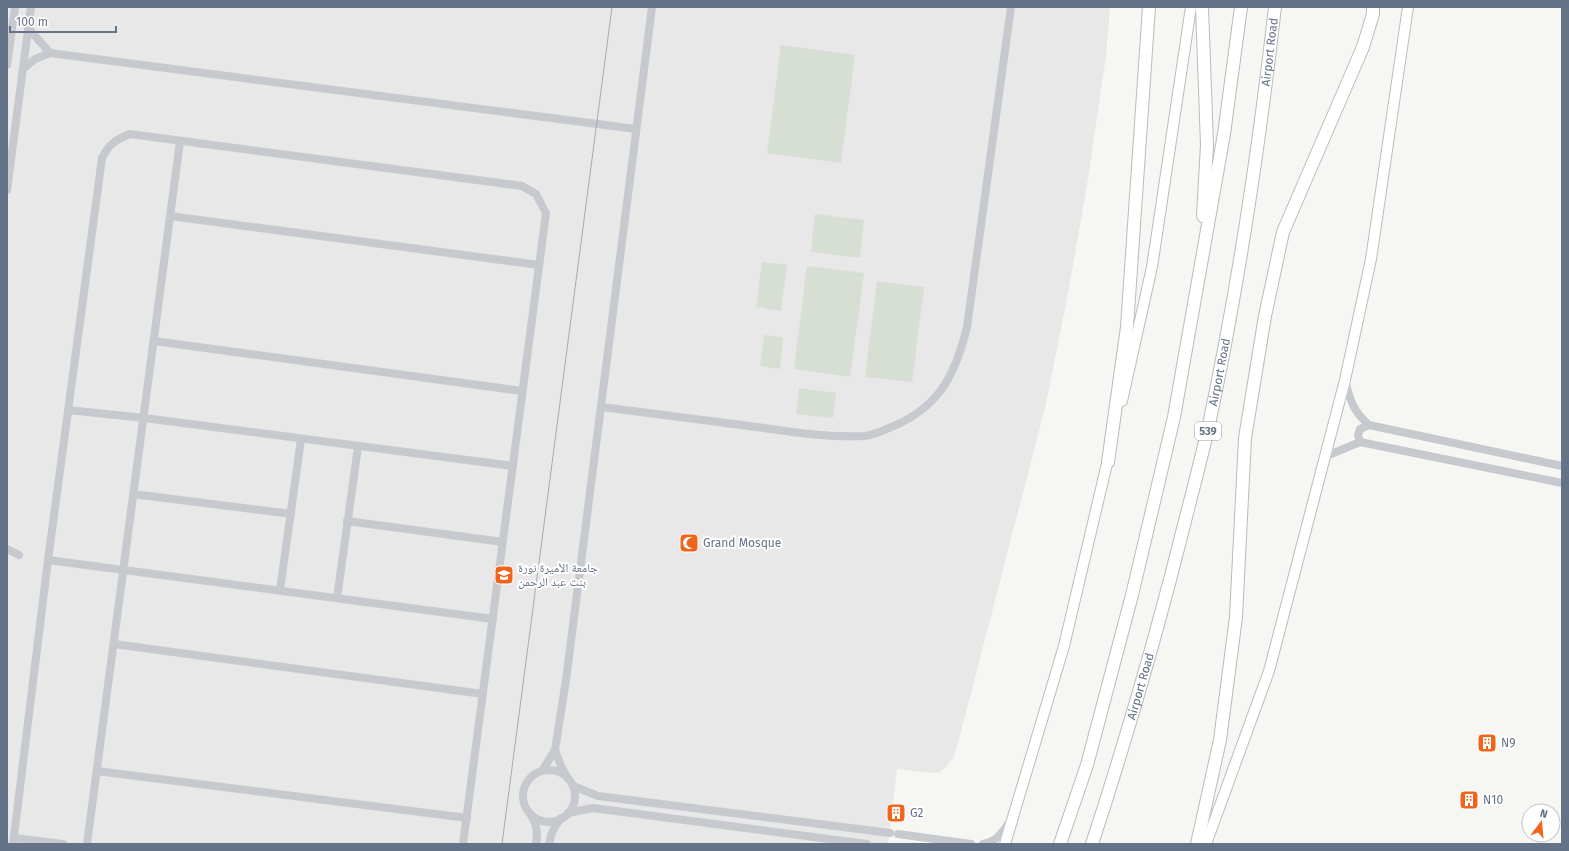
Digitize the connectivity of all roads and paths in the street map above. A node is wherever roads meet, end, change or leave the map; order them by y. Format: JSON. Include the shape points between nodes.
{"nodes":[{"id":1,"x":14,"y":7,"type":"edge"},
{"id":2,"x":31,"y":7,"type":"edge"},
{"id":3,"x":652,"y":7,"type":"edge"},
{"id":4,"x":1012,"y":7,"type":"edge"},
{"id":5,"x":1149,"y":7,"type":"edge"},
{"id":6,"x":1191,"y":7,"type":"edge"},
{"id":7,"x":1202,"y":7,"type":"edge"},
{"id":8,"x":1241,"y":7,"type":"edge"},
{"id":9,"x":1275,"y":7,"type":"edge"},
{"id":10,"x":1373,"y":7,"type":"edge"},
{"id":11,"x":1408,"y":7,"type":"edge"},
{"id":12,"x":28,"y":28,"type":"junction"},
{"id":13,"x":50,"y":53,"type":"junction"},
{"id":14,"x":7,"y":65,"type":"edge"},
{"id":15,"x":23,"y":69,"type":"junction"},
{"id":16,"x":636,"y":129,"type":"junction"},
{"id":17,"x":180,"y":141,"type":"junction"},
{"id":18,"x":7,"y":190,"type":"edge"},
{"id":19,"x":170,"y":216,"type":"junction"},
{"id":20,"x":539,"y":265,"type":"junction"},
{"id":21,"x":1199,"y":277,"type":"junction"},
{"id":22,"x":154,"y":341,"type":"junction"},
{"id":23,"x":1345,"y":380,"type":"junction"},
{"id":24,"x":522,"y":391,"type":"junction"},
{"id":25,"x":602,"y":407,"type":"junction"},
{"id":26,"x":68,"y":410,"type":"junction"},
{"id":27,"x":144,"y":418,"type":"junction"},
{"id":28,"x":1369,"y":425,"type":"junction"},
{"id":29,"x":301,"y":439,"type":"junction"},
{"id":30,"x":1360,"y":442,"type":"junction"},
{"id":31,"x":358,"y":446,"type":"junction"},
{"id":32,"x":1324,"y":457,"type":"junction"},
{"id":33,"x":1108,"y":462,"type":"junction"},
{"id":34,"x":513,"y":466,"type":"junction"},
{"id":35,"x":1562,"y":466,"type":"edge"},
{"id":36,"x":1562,"y":483,"type":"edge"},
{"id":37,"x":133,"y":494,"type":"junction"},
{"id":38,"x":291,"y":514,"type":"junction"},
{"id":39,"x":347,"y":521,"type":"junction"},
{"id":40,"x":503,"y":542,"type":"junction"},
{"id":41,"x":7,"y":549,"type":"edge"},
{"id":42,"x":7,"y":556,"type":"edge"},
{"id":43,"x":48,"y":560,"type":"junction"},
{"id":44,"x":124,"y":569,"type":"junction"},
{"id":45,"x":280,"y":590,"type":"junction"},
{"id":46,"x":337,"y":598,"type":"junction"},
{"id":47,"x":493,"y":619,"type":"junction"},
{"id":48,"x":114,"y":644,"type":"junction"},
{"id":49,"x":483,"y":694,"type":"junction"},
{"id":50,"x":555,"y":750,"type":"junction"},
{"id":51,"x":97,"y":771,"type":"junction"},
{"id":52,"x":542,"y":771,"type":"junction"},
{"id":53,"x":571,"y":783,"type":"junction"},
{"id":54,"x":568,"y":813,"type":"junction"},
{"id":55,"x":1014,"y":814,"type":"junction"},
{"id":56,"x":531,"y":815,"type":"junction"},
{"id":57,"x":466,"y":818,"type":"junction"},
{"id":58,"x":561,"y":818,"type":"junction"},
{"id":59,"x":911,"y":836,"type":"junction"},
{"id":60,"x":13,"y":841,"type":"edge"},
{"id":61,"x":63,"y":844,"type":"edge"},
{"id":62,"x":87,"y":844,"type":"edge"},
{"id":63,"x":463,"y":844,"type":"edge"},
{"id":64,"x":536,"y":844,"type":"edge"},
{"id":65,"x":549,"y":844,"type":"edge"},
{"id":66,"x":867,"y":844,"type":"edge"},
{"id":67,"x":907,"y":844,"type":"edge"},
{"id":68,"x":971,"y":844,"type":"edge"},
{"id":69,"x":983,"y":844,"type":"edge"},
{"id":70,"x":1005,"y":844,"type":"edge"},
{"id":71,"x":1060,"y":844,"type":"edge"},
{"id":72,"x":1092,"y":844,"type":"edge"},
{"id":73,"x":1197,"y":844,"type":"edge"},
{"id":74,"x":1206,"y":844,"type":"edge"}],
"edges":[{"from":1,"to":14,"type":"street"},
{"from":2,"to":12,"type":"street"},
{"from":3,"to":16,"type":"street"},
{"from":4,"to":25,"type":"street","via":[[968,327],[954,371],[930,402],[903,422],[866,436],[794,432]]},
{"from":5,"to":33,"type":"highway","via":[[1127,327]]},
{"from":6,"to":33,"type":"main road","via":[[1152,267]]},
{"from":7,"to":21,"type":"highway","via":[[1207,146]]},
{"from":8,"to":21,"type":"highway","via":[[1224,134]]},
{"from":9,"to":72,"type":"highway","name":"Airport Road","number":"539","via":[[1263,111],[1238,274],[1208,430],[1169,586],[1118,766]]},
{"from":10,"to":73,"type":"highway","via":[[1363,47],[1283,232],[1268,301],[1245,438],[1236,617],[1220,740]]},
{"from":11,"to":23,"type":"main road","via":[[1370,259]]},
{"from":12,"to":13,"type":"street"},
{"from":12,"to":15,"type":"street"},
{"from":13,"to":15,"type":"street","via":[[35,59]]},
{"from":13,"to":16,"type":"street"},
{"from":15,"to":18,"type":"street"},
{"from":16,"to":25,"type":"street"},
{"from":17,"to":19,"type":"street"},
{"from":17,"to":20,"type":"street","via":[[522,186],[536,194],[546,213]]},
{"from":17,"to":26,"type":"street","via":[[130,134],[115,140],[102,158]]},
{"from":19,"to":20,"type":"street"},
{"from":19,"to":22,"type":"street"},
{"from":20,"to":24,"type":"street"},
{"from":21,"to":71,"type":"highway","via":[[1174,417],[1132,595],[1087,765]]},
{"from":22,"to":24,"type":"street"},
{"from":22,"to":27,"type":"street"},
{"from":23,"to":28,"type":"street","via":[[1352,405],[1359,417]]},
{"from":23,"to":32,"type":"main road"},
{"from":24,"to":34,"type":"street"},
{"from":25,"to":50,"type":"street"},
{"from":26,"to":27,"type":"street"},
{"from":26,"to":43,"type":"street"},
{"from":27,"to":29,"type":"street"},
{"from":27,"to":37,"type":"street"},
{"from":28,"to":30,"type":"street","via":[[1360,429]]},
{"from":28,"to":35,"type":"street"},
{"from":29,"to":31,"type":"street"},
{"from":29,"to":38,"type":"street"},
{"from":30,"to":32,"type":"street"},
{"from":30,"to":36,"type":"street"},
{"from":31,"to":34,"type":"street"},
{"from":31,"to":39,"type":"street"},
{"from":32,"to":74,"type":"main road","via":[[1269,671]]},
{"from":33,"to":55,"type":"main road","via":[[1064,646]]},
{"from":34,"to":40,"type":"street"},
{"from":37,"to":38,"type":"street"},
{"from":37,"to":44,"type":"street"},
{"from":38,"to":45,"type":"street"},
{"from":39,"to":40,"type":"street"},
{"from":39,"to":46,"type":"street"},
{"from":40,"to":47,"type":"street"},
{"from":41,"to":42,"type":"street","via":[[19,555]]},
{"from":43,"to":44,"type":"street"},
{"from":43,"to":60,"type":"street"},
{"from":44,"to":45,"type":"street"},
{"from":44,"to":48,"type":"street"},
{"from":45,"to":46,"type":"street"},
{"from":46,"to":47,"type":"street"},
{"from":47,"to":49,"type":"street"},
{"from":48,"to":49,"type":"street"},
{"from":48,"to":51,"type":"street"},
{"from":49,"to":57,"type":"street"},
{"from":50,"to":52,"type":"street"},
{"from":50,"to":53,"type":"street"},
{"from":51,"to":57,"type":"street"},
{"from":51,"to":62,"type":"street"},
{"from":52,"to":53,"type":"street","via":[[556,771]]},
{"from":52,"to":56,"type":"street","via":[[534,774],[524,787],[524,803]]},
{"from":53,"to":54,"type":"street","via":[[574,800]]},
{"from":53,"to":59,"type":"street","via":[[598,796]]},
{"from":54,"to":58,"type":"street"},
{"from":54,"to":66,"type":"street","via":[[593,808]]},
{"from":55,"to":69,"type":"street","via":[[1002,834],[994,841]]},
{"from":55,"to":70,"type":"main road"},
{"from":56,"to":58,"type":"street","via":[[547,821]]},
{"from":56,"to":64,"type":"street","via":[[535,822]]},
{"from":57,"to":63,"type":"street"},
{"from":58,"to":65,"type":"street","via":[[550,834]]},
{"from":59,"to":67,"type":"street"},
{"from":59,"to":68,"type":"street"},
{"from":60,"to":61,"type":"street"}]}
